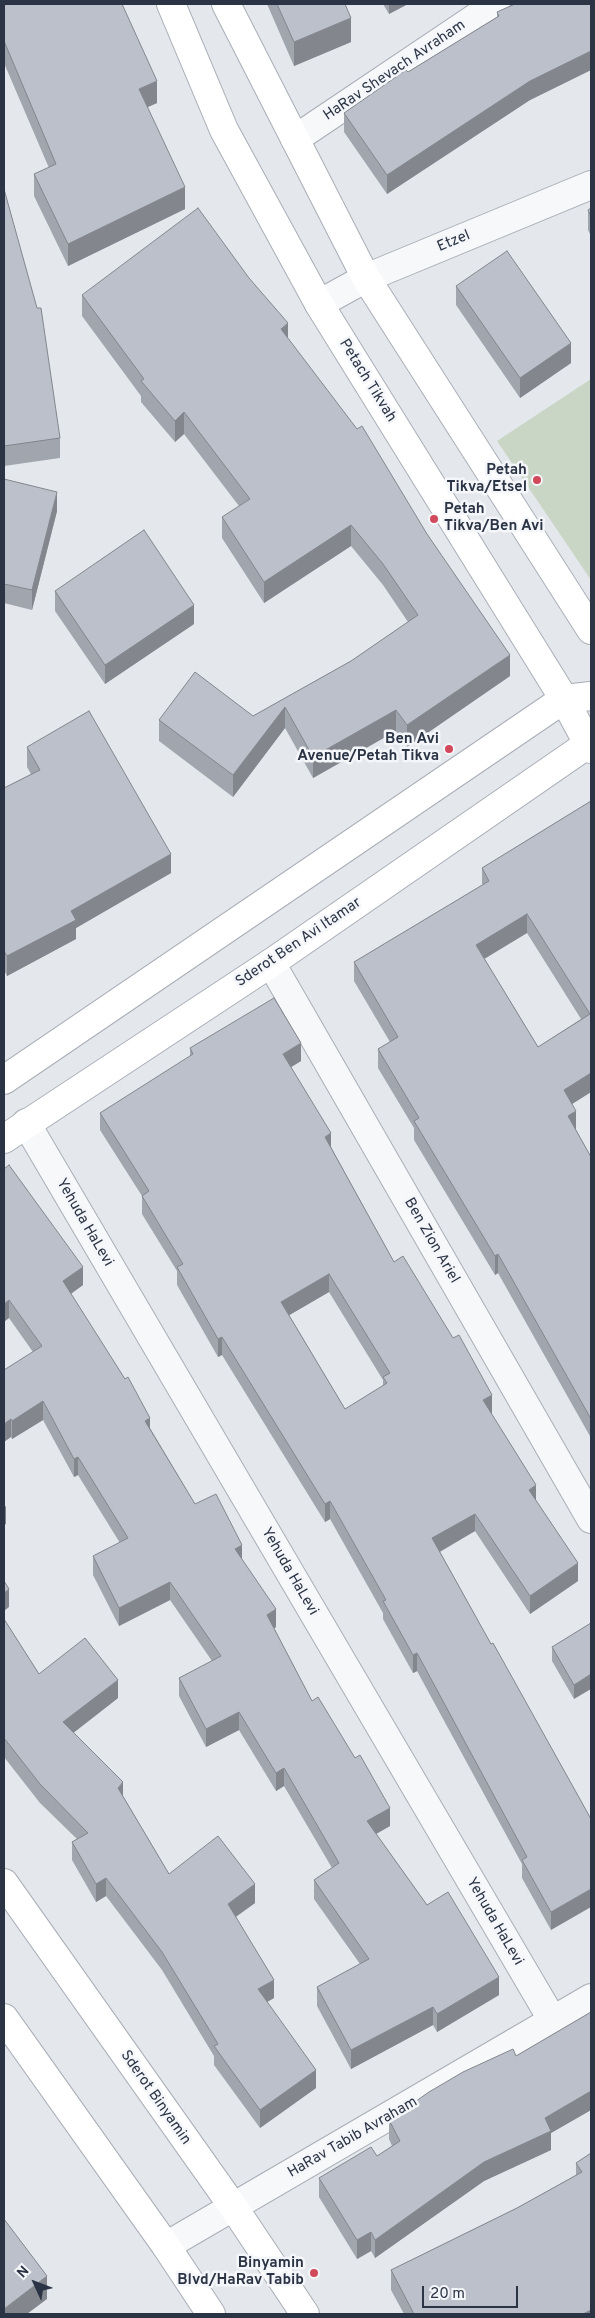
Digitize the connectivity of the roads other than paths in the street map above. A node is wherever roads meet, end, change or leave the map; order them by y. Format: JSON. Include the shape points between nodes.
{"nodes":[{"id":1,"x":171,"y":4,"type":"edge"},
{"id":2,"x":226,"y":4,"type":"edge"},
{"id":3,"x":496,"y":4,"type":"edge"},
{"id":4,"x":295,"y":139,"type":"junction"},
{"id":5,"x":591,"y":185,"type":"edge"},
{"id":6,"x":366,"y":278,"type":"junction"},
{"id":7,"x":319,"y":304,"type":"junction"},
{"id":8,"x":591,"y":630,"type":"edge"},
{"id":9,"x":591,"y":696,"type":"edge"},
{"id":10,"x":564,"y":699,"type":"junction"},
{"id":11,"x":590,"y":745,"type":"edge"},
{"id":12,"x":271,"y":963,"type":"junction"},
{"id":13,"x":4,"y":1080,"type":"edge"},
{"id":14,"x":26,"y":1123,"type":"junction"},
{"id":15,"x":4,"y":1139,"type":"edge"},
{"id":16,"x":591,"y":1519,"type":"edge"},
{"id":17,"x":4,"y":1883,"type":"edge"},
{"id":18,"x":591,"y":1998,"type":"edge"},
{"id":19,"x":4,"y":2018,"type":"edge"},
{"id":20,"x":553,"y":2021,"type":"junction"},
{"id":21,"x":234,"y":2208,"type":"junction"},
{"id":22,"x":166,"y":2246,"type":"junction"},
{"id":23,"x":211,"y":2314,"type":"edge"},
{"id":24,"x":305,"y":2314,"type":"edge"}],
"edges":[{"from":1,"to":7,"type":"main road","name":"Petach Tikvah","via":[[224,130]]},
{"from":2,"to":4,"type":"main road"},
{"from":3,"to":4,"type":"street","name":"HaRav Shevach Avraham"},
{"from":4,"to":6,"type":"main road"},
{"from":5,"to":6,"type":"street","name":"Etzel"},
{"from":6,"to":7,"type":"street","name":"Etzel"},
{"from":6,"to":8,"type":"main road"},
{"from":7,"to":10,"type":"main road","name":"Petach Tikvah"},
{"from":9,"to":10,"type":"main road"},
{"from":10,"to":11,"type":"main road","name":"Petach Tikvah"},
{"from":10,"to":13,"type":"main road"},
{"from":11,"to":12,"type":"main road","name":"Sderot Ben Avi Itamar"},
{"from":12,"to":14,"type":"main road","name":"Sderot Ben Avi Itamar"},
{"from":12,"to":16,"type":"street","name":"Ben Zion Ariel"},
{"from":14,"to":15,"type":"main road","name":"Sderot Ben Avi Itamar"},
{"from":14,"to":20,"type":"street","name":"Yehuda HaLevi"},
{"from":17,"to":21,"type":"main road","name":"Sderot Binyamin"},
{"from":18,"to":20,"type":"street","name":"HaRav Tabib Avraham"},
{"from":19,"to":22,"type":"main road"},
{"from":20,"to":21,"type":"street","name":"HaRav Tabib Avraham"},
{"from":21,"to":22,"type":"street","name":"HaRav Tabib Avraham"},
{"from":21,"to":24,"type":"main road","name":"Sderot Binyamin"},
{"from":22,"to":23,"type":"main road"}]}
